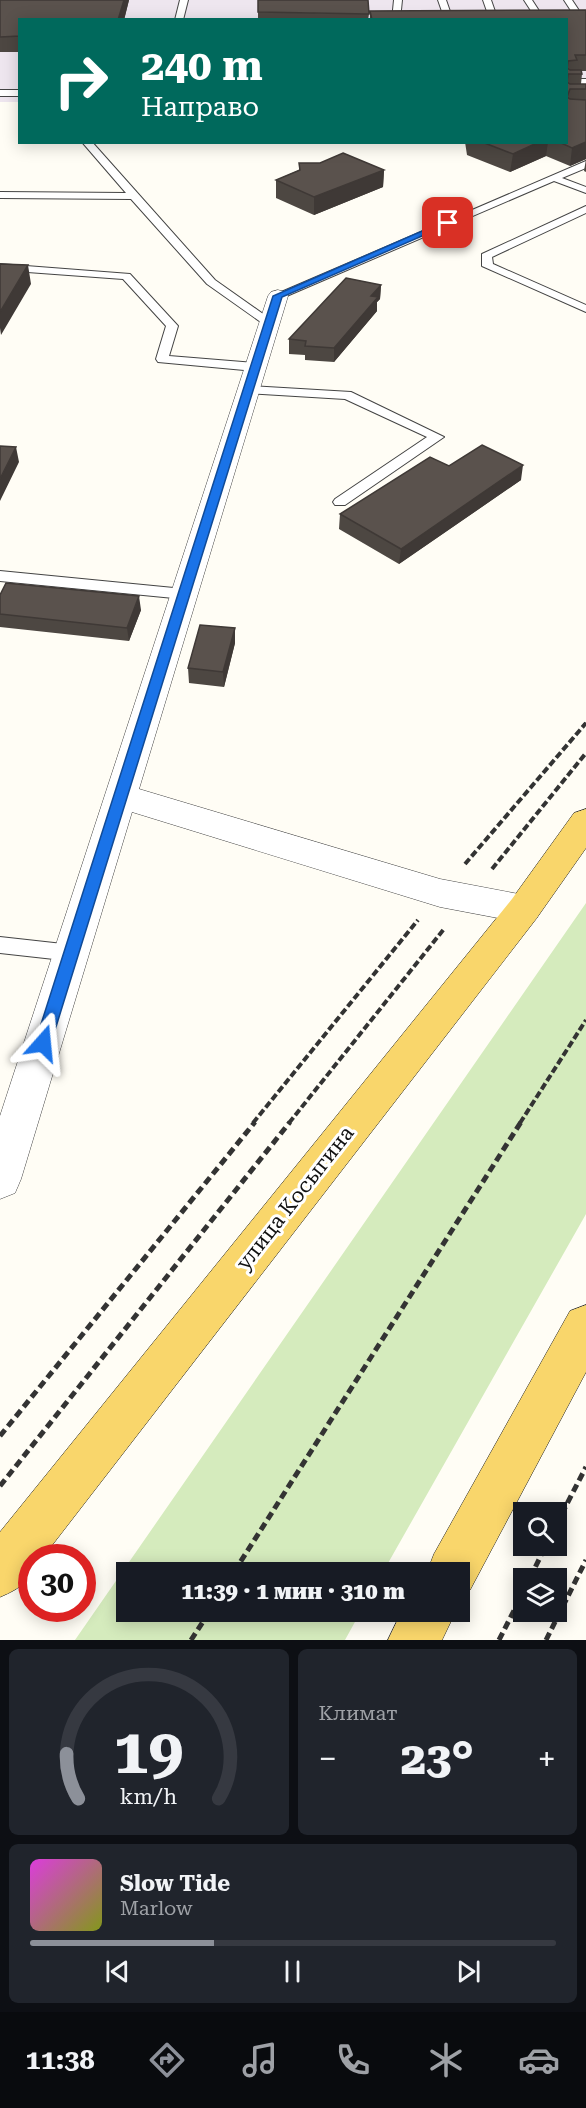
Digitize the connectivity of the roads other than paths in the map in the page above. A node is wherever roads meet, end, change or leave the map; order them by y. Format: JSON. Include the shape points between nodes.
{"nodes":[{"id":1,"x":184,"y":0,"type":"edge"},
{"id":2,"x":398,"y":0,"type":"edge"},
{"id":3,"x":442,"y":0,"type":"edge"},
{"id":4,"x":487,"y":0,"type":"edge"},
{"id":5,"x":528,"y":0,"type":"edge"},
{"id":6,"x":568,"y":0,"type":"edge"},
{"id":7,"x":179,"y":18,"type":"edge"},
{"id":8,"x":396,"y":18,"type":"edge"},
{"id":9,"x":448,"y":18,"type":"edge"},
{"id":10,"x":493,"y":18,"type":"edge"},
{"id":11,"x":540,"y":18,"type":"edge"},
{"id":12,"x":568,"y":21,"type":"edge"},
{"id":13,"x":584,"y":21,"type":"edge"},
{"id":14,"x":568,"y":82,"type":"edge"},
{"id":15,"x":586,"y":82,"type":"edge"},
{"id":16,"x":0,"y":93,"type":"edge"},
{"id":17,"x":18,"y":93,"type":"edge"},
{"id":18,"x":88,"y":144,"type":"edge"},
{"id":19,"x":586,"y":164,"type":"edge"},
{"id":20,"x":554,"y":178,"type":"junction"},
{"id":21,"x":586,"y":190,"type":"edge"},
{"id":22,"x":0,"y":195,"type":"edge"},
{"id":23,"x":134,"y":196,"type":"junction"},
{"id":24,"x":586,"y":209,"type":"edge"},
{"id":25,"x":0,"y":267,"type":"edge"},
{"id":26,"x":274,"y":309,"type":"junction"},
{"id":27,"x":586,"y":309,"type":"edge"},
{"id":28,"x":252,"y":378,"type":"junction"},
{"id":29,"x":340,"y":502,"type":"dead end"},
{"id":30,"x":0,"y":576,"type":"edge"},
{"id":31,"x":184,"y":594,"type":"junction"},
{"id":32,"x":121,"y":796,"type":"junction"},
{"id":33,"x":586,"y":822,"type":"edge"},
{"id":34,"x":524,"y":909,"type":"junction"},
{"id":35,"x":0,"y":945,"type":"edge"},
{"id":36,"x":72,"y":953,"type":"junction"},
{"id":37,"x":0,"y":1179,"type":"edge"},
{"id":38,"x":586,"y":1327,"type":"edge"},
{"id":39,"x":457,"y":1562,"type":"edge"},
{"id":40,"x":0,"y":1572,"type":"edge"},
{"id":41,"x":424,"y":1622,"type":"edge"},
{"id":42,"x":414,"y":1640,"type":"edge"}],
"edges":[{"from":1,"to":7,"type":"lane"},
{"from":2,"to":8,"type":"lane"},
{"from":3,"to":9,"type":"lane"},
{"from":4,"to":10,"type":"lane"},
{"from":5,"to":11,"type":"lane"},
{"from":6,"to":13,"type":"lane"},
{"from":12,"to":13,"type":"lane"},
{"from":14,"to":15,"type":"lane"},
{"from":16,"to":17,"type":"lane"},
{"from":18,"to":23,"type":"lane"},
{"from":19,"to":20,"type":"lane"},
{"from":20,"to":21,"type":"lane"},
{"from":20,"to":26,"type":"lane"},
{"from":22,"to":23,"type":"lane"},
{"from":23,"to":26,"type":"lane","via":[[211,282]]},
{"from":24,"to":27,"type":"lane","via":[[486,256],[488,266]]},
{"from":25,"to":28,"type":"lane","via":[[126,276],[172,326],[162,359]]},
{"from":26,"to":28,"type":"street"},
{"from":28,"to":29,"type":"lane","via":[[347,395],[437,437]]},
{"from":28,"to":31,"type":"street"},
{"from":30,"to":31,"type":"lane"},
{"from":31,"to":32,"type":"street"},
{"from":32,"to":34,"type":"street","via":[[454,896]]},
{"from":32,"to":36,"type":"street"},
{"from":33,"to":34,"type":"main road","name":"улица Косыгина"},
{"from":34,"to":40,"type":"main road","name":"улица Косыгина"},
{"from":35,"to":36,"type":"lane"},
{"from":36,"to":37,"type":"street"},
{"from":38,"to":39,"type":"main road"},
{"from":41,"to":42,"type":"main road"}]}
